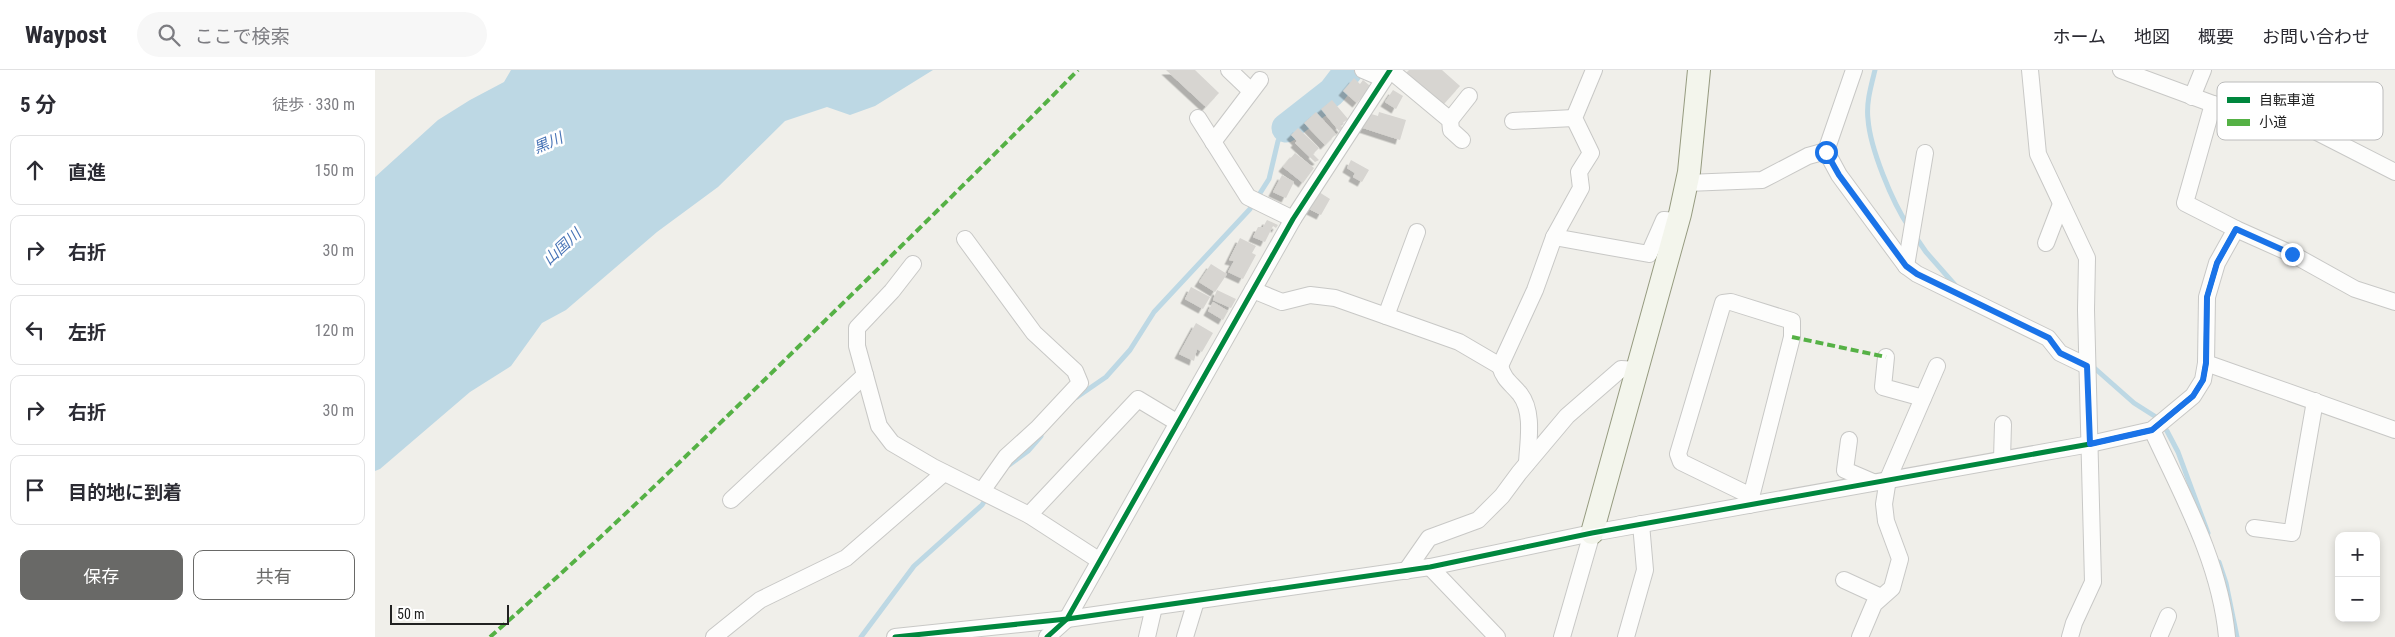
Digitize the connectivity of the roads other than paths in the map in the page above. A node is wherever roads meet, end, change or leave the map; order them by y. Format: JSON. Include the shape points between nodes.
{"nodes":[{"id":1,"x":1229,"y":70,"type":"edge"},
{"id":2,"x":1363,"y":70,"type":"edge"},
{"id":3,"x":1594,"y":70,"type":"edge"},
{"id":4,"x":1699,"y":70,"type":"edge"},
{"id":5,"x":1854,"y":70,"type":"edge"},
{"id":6,"x":2030,"y":70,"type":"edge"},
{"id":7,"x":2121,"y":70,"type":"edge"},
{"id":8,"x":2203,"y":70,"type":"edge"},
{"id":9,"x":1388,"y":73,"type":"edge"},
{"id":10,"x":1469,"y":96,"type":"dead end"},
{"id":11,"x":2192,"y":97,"type":"junction"},
{"id":12,"x":2213,"y":104,"type":"junction"},
{"id":13,"x":2217,"y":105,"type":"edge"},
{"id":14,"x":1198,"y":118,"type":"dead end"},
{"id":15,"x":1574,"y":118,"type":"junction"},
{"id":16,"x":1449,"y":120,"type":"junction"},
{"id":17,"x":1513,"y":120,"type":"dead end"},
{"id":18,"x":1462,"y":140,"type":"dead end"},
{"id":19,"x":2332,"y":140,"type":"edge"},
{"id":20,"x":1213,"y":142,"type":"junction"},
{"id":21,"x":1826,"y":152,"type":"junction"},
{"id":22,"x":1925,"y":153,"type":"dead end"},
{"id":23,"x":2395,"y":172,"type":"edge"},
{"id":24,"x":1687,"y":184,"type":"junction"},
{"id":25,"x":2061,"y":204,"type":"junction"},
{"id":26,"x":1293,"y":219,"type":"junction"},
{"id":27,"x":1678,"y":221,"type":"junction"},
{"id":28,"x":2236,"y":229,"type":"junction"},
{"id":29,"x":1417,"y":232,"type":"dead end"},
{"id":30,"x":1554,"y":237,"type":"junction"},
{"id":31,"x":965,"y":239,"type":"dead end"},
{"id":32,"x":2047,"y":243,"type":"dead end"},
{"id":33,"x":913,"y":264,"type":"dead end"},
{"id":34,"x":1906,"y":266,"type":"junction"},
{"id":35,"x":1253,"y":290,"type":"junction"},
{"id":36,"x":2395,"y":302,"type":"edge"},
{"id":37,"x":1386,"y":316,"type":"junction"},
{"id":38,"x":1886,"y":357,"type":"dead end"},
{"id":39,"x":2206,"y":363,"type":"junction"},
{"id":40,"x":1500,"y":366,"type":"junction"},
{"id":41,"x":1937,"y":366,"type":"dead end"},
{"id":42,"x":2087,"y":366,"type":"junction"},
{"id":43,"x":1637,"y":370,"type":"junction"},
{"id":44,"x":865,"y":375,"type":"junction"},
{"id":45,"x":1923,"y":398,"type":"junction"},
{"id":46,"x":2315,"y":401,"type":"junction"},
{"id":47,"x":1178,"y":423,"type":"junction"},
{"id":48,"x":2003,"y":424,"type":"dead end"},
{"id":49,"x":2152,"y":430,"type":"junction"},
{"id":50,"x":2395,"y":430,"type":"edge"},
{"id":51,"x":1849,"y":440,"type":"dead end"},
{"id":52,"x":2090,"y":444,"type":"junction"},
{"id":53,"x":2002,"y":459,"type":"junction"},
{"id":54,"x":1527,"y":463,"type":"junction"},
{"id":55,"x":944,"y":473,"type":"junction"},
{"id":56,"x":1881,"y":481,"type":"junction"},
{"id":57,"x":982,"y":492,"type":"junction"},
{"id":58,"x":731,"y":500,"type":"dead end"},
{"id":59,"x":1750,"y":500,"type":"junction"},
{"id":60,"x":1029,"y":515,"type":"junction"},
{"id":61,"x":1641,"y":524,"type":"junction"},
{"id":62,"x":2254,"y":528,"type":"dead end"},
{"id":63,"x":1592,"y":533,"type":"junction"},
{"id":64,"x":1100,"y":561,"type":"junction"},
{"id":65,"x":1431,"y":567,"type":"junction"},
{"id":66,"x":1406,"y":571,"type":"junction"},
{"id":67,"x":1844,"y":580,"type":"dead end"},
{"id":68,"x":1881,"y":597,"type":"junction"},
{"id":69,"x":1196,"y":601,"type":"junction"},
{"id":70,"x":1154,"y":607,"type":"junction"},
{"id":71,"x":2169,"y":616,"type":"dead end"},
{"id":72,"x":1067,"y":619,"type":"junction"},
{"id":73,"x":714,"y":637,"type":"edge"},
{"id":74,"x":895,"y":637,"type":"edge"},
{"id":75,"x":1047,"y":637,"type":"edge"},
{"id":76,"x":1147,"y":637,"type":"edge"},
{"id":77,"x":1185,"y":637,"type":"edge"},
{"id":78,"x":1497,"y":637,"type":"edge"},
{"id":79,"x":1562,"y":637,"type":"edge"},
{"id":80,"x":1626,"y":637,"type":"edge"},
{"id":81,"x":1860,"y":637,"type":"edge"},
{"id":82,"x":2070,"y":637,"type":"edge"},
{"id":83,"x":2159,"y":637,"type":"edge"},
{"id":84,"x":2227,"y":637,"type":"edge"}],
"edges":[{"from":1,"to":20,"type":"street","via":[[1255,85]]},
{"from":2,"to":9,"type":"street"},
{"from":3,"to":15,"type":"street"},
{"from":4,"to":24,"type":"street"},
{"from":5,"to":21,"type":"street"},
{"from":6,"to":25,"type":"street","via":[[2038,154]]},
{"from":7,"to":11,"type":"street"},
{"from":8,"to":11,"type":"street"},
{"from":9,"to":16,"type":"street"},
{"from":9,"to":26,"type":"street"},
{"from":10,"to":16,"type":"street"},
{"from":11,"to":12,"type":"street"},
{"from":12,"to":13,"type":"street"},
{"from":12,"to":28,"type":"street","via":[[2185,203]]},
{"from":14,"to":20,"type":"street"},
{"from":15,"to":17,"type":"street"},
{"from":15,"to":30,"type":"street","via":[[1591,153],[1579,172],[1581,188]]},
{"from":16,"to":18,"type":"street","via":[[1451,130]]},
{"from":19,"to":23,"type":"street"},
{"from":20,"to":26,"type":"street","via":[[1248,197]]},
{"from":21,"to":24,"type":"street","via":[[1808,156],[1762,180]]},
{"from":21,"to":34,"type":"street","via":[[1839,175]]},
{"from":22,"to":34,"type":"street"},
{"from":24,"to":27,"type":"street"},
{"from":25,"to":32,"type":"street"},
{"from":25,"to":42,"type":"street","via":[[2087,258]]},
{"from":26,"to":35,"type":"street"},
{"from":27,"to":30,"type":"street","via":[[1664,220],[1649,254]]},
{"from":27,"to":43,"type":"street"},
{"from":28,"to":36,"type":"street","via":[[2292,254],[2355,289]]},
{"from":28,"to":39,"type":"street","via":[[2217,263],[2207,297]]},
{"from":29,"to":37,"type":"street"},
{"from":30,"to":40,"type":"street","via":[[1535,290]]},
{"from":31,"to":57,"type":"street","via":[[1034,333],[1075,371],[1080,383],[1006,457]]},
{"from":33,"to":44,"type":"street","via":[[893,292],[857,328],[857,346]]},
{"from":34,"to":42,"type":"street","via":[[2049,338],[2060,353]]},
{"from":35,"to":37,"type":"street","via":[[1282,302],[1310,295],[1335,298]]},
{"from":35,"to":47,"type":"street"},
{"from":37,"to":40,"type":"street","via":[[1459,342]]},
{"from":38,"to":45,"type":"street","via":[[1883,387]]},
{"from":39,"to":46,"type":"street"},
{"from":39,"to":49,"type":"street","via":[[2203,380],[2193,396]]},
{"from":40,"to":54,"type":"street","via":[[1503,377],[1521,395],[1527,408]]},
{"from":41,"to":45,"type":"street"},
{"from":42,"to":52,"type":"street"},
{"from":43,"to":54,"type":"street","via":[[1621,369],[1567,416]]},
{"from":43,"to":63,"type":"street"},
{"from":44,"to":55,"type":"street","via":[[879,426],[892,443]]},
{"from":44,"to":58,"type":"street"},
{"from":45,"to":56,"type":"street"},
{"from":46,"to":50,"type":"street"},
{"from":46,"to":62,"type":"street","via":[[2292,533]]},
{"from":47,"to":60,"type":"street","via":[[1137,399]]},
{"from":47,"to":64,"type":"street"},
{"from":48,"to":53,"type":"street"},
{"from":49,"to":52,"type":"street"},
{"from":49,"to":84,"type":"street","via":[[2207,546]]},
{"from":51,"to":56,"type":"street","via":[[1845,470]]},
{"from":52,"to":53,"type":"street"},
{"from":52,"to":82,"type":"street","via":[[2093,582]]},
{"from":53,"to":56,"type":"street"},
{"from":54,"to":66,"type":"street","via":[[1502,496],[1478,520],[1429,538]]},
{"from":55,"to":57,"type":"street"},
{"from":55,"to":73,"type":"street","via":[[846,558],[760,600]]},
{"from":56,"to":59,"type":"street"},
{"from":56,"to":68,"type":"street","via":[[1886,521],[1899,559],[1892,588]]},
{"from":57,"to":60,"type":"street"},
{"from":59,"to":59,"type":"street","via":[[1793,337],[1792,321],[1731,302],[1723,303],[1678,454],[1681,462]]},
{"from":59,"to":61,"type":"street"},
{"from":60,"to":64,"type":"street"},
{"from":61,"to":63,"type":"street"},
{"from":61,"to":80,"type":"street","via":[[1645,570]]},
{"from":63,"to":65,"type":"street"},
{"from":63,"to":79,"type":"street"},
{"from":64,"to":72,"type":"street"},
{"from":65,"to":66,"type":"street"},
{"from":65,"to":78,"type":"street"},
{"from":66,"to":69,"type":"street"},
{"from":67,"to":68,"type":"street"},
{"from":68,"to":81,"type":"street","via":[[1874,604]]},
{"from":69,"to":70,"type":"street"},
{"from":69,"to":77,"type":"street"},
{"from":70,"to":72,"type":"street"},
{"from":70,"to":76,"type":"street"},
{"from":71,"to":83,"type":"street"},
{"from":72,"to":74,"type":"street"},
{"from":72,"to":75,"type":"street"}]}
